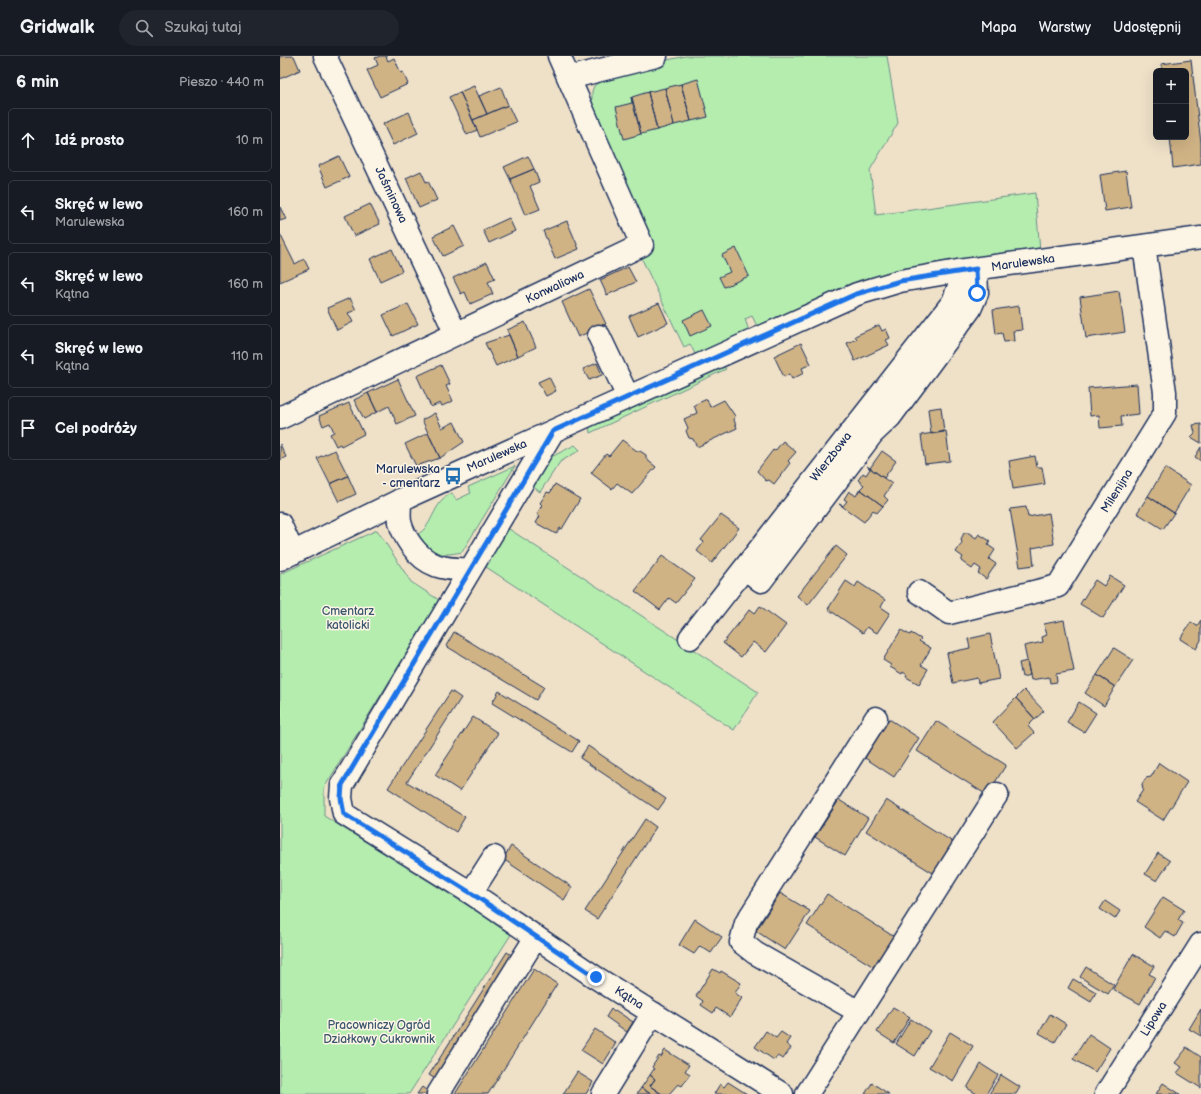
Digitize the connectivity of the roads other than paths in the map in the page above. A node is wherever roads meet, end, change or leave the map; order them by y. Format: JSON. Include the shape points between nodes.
{"nodes":[{"id":1,"x":325,"y":56,"type":"edge"},
{"id":2,"x":559,"y":56,"type":"edge"},
{"id":3,"x":656,"y":56,"type":"edge"},
{"id":4,"x":569,"y":78,"type":"junction"},
{"id":5,"x":1201,"y":238,"type":"edge"},
{"id":6,"x":1144,"y":246,"type":"junction"},
{"id":7,"x":967,"y":270,"type":"junction"},
{"id":8,"x":456,"y":334,"type":"junction"},
{"id":9,"x":599,"y":336,"type":"dead end"},
{"id":10,"x":628,"y":397,"type":"junction"},
{"id":11,"x":280,"y":418,"type":"edge"},
{"id":12,"x":553,"y":431,"type":"junction"},
{"id":13,"x":400,"y":500,"type":"junction"},
{"id":14,"x":280,"y":524,"type":"edge"},
{"id":15,"x":287,"y":556,"type":"edge"},
{"id":16,"x":470,"y":569,"type":"junction"},
{"id":17,"x":918,"y":592,"type":"dead end"},
{"id":18,"x":690,"y":638,"type":"dead end"},
{"id":19,"x":876,"y":718,"type":"dead end"},
{"id":20,"x":997,"y":794,"type":"dead end"},
{"id":21,"x":494,"y":857,"type":"dead end"},
{"id":22,"x":471,"y":893,"type":"junction"},
{"id":23,"x":536,"y":937,"type":"junction"},
{"id":24,"x":1201,"y":944,"type":"edge"},
{"id":25,"x":859,"y":1012,"type":"junction"},
{"id":26,"x":653,"y":1013,"type":"junction"},
{"id":27,"x":438,"y":1094,"type":"edge"},
{"id":28,"x":603,"y":1094,"type":"edge"},
{"id":29,"x":782,"y":1094,"type":"edge"},
{"id":30,"x":807,"y":1094,"type":"edge"},
{"id":31,"x":1106,"y":1094,"type":"edge"}],
"edges":[{"from":1,"to":8,"type":"street","name":"Jaśminowa"},
{"from":2,"to":4,"type":"street","name":"Konwaliowa"},
{"from":3,"to":4,"type":"street"},
{"from":4,"to":8,"type":"street","name":"Konwaliowa","via":[[642,245]]},
{"from":5,"to":6,"type":"street","name":"Marulewska"},
{"from":6,"to":7,"type":"street","name":"Marulewska"},
{"from":6,"to":17,"type":"street","name":"Milenijna","via":[[1165,392],[1165,413],[1058,586],[949,613]]},
{"from":7,"to":10,"type":"street","name":"Marulewska","via":[[900,281],[856,294]]},
{"from":7,"to":18,"type":"street","name":"Wierzbowa","via":[[953,302]]},
{"from":8,"to":11,"type":"street","name":"Konwaliowa"},
{"from":9,"to":10,"type":"street"},
{"from":10,"to":12,"type":"street","name":"Marulewska"},
{"from":12,"to":13,"type":"street","name":"Marulewska"},
{"from":12,"to":16,"type":"street","name":"Kątna"},
{"from":13,"to":15,"type":"street","name":"Marulewska"},
{"from":13,"to":16,"type":"street","via":[[402,527],[406,538],[419,556],[432,564],[451,570]]},
{"from":14,"to":15,"type":"street"},
{"from":16,"to":22,"type":"street","name":"Kątna","via":[[342,785],[341,798],[344,814]]},
{"from":19,"to":25,"type":"street","via":[[746,923],[741,942],[755,953]]},
{"from":20,"to":25,"type":"street"},
{"from":21,"to":22,"type":"street"},
{"from":22,"to":23,"type":"street","name":"Kątna"},
{"from":23,"to":26,"type":"street","name":"Kątna"},
{"from":23,"to":27,"type":"street"},
{"from":24,"to":31,"type":"street","name":"Lipowa"},
{"from":25,"to":30,"type":"street"},
{"from":26,"to":28,"type":"street"},
{"from":26,"to":29,"type":"street","name":"Kątna"}]}
